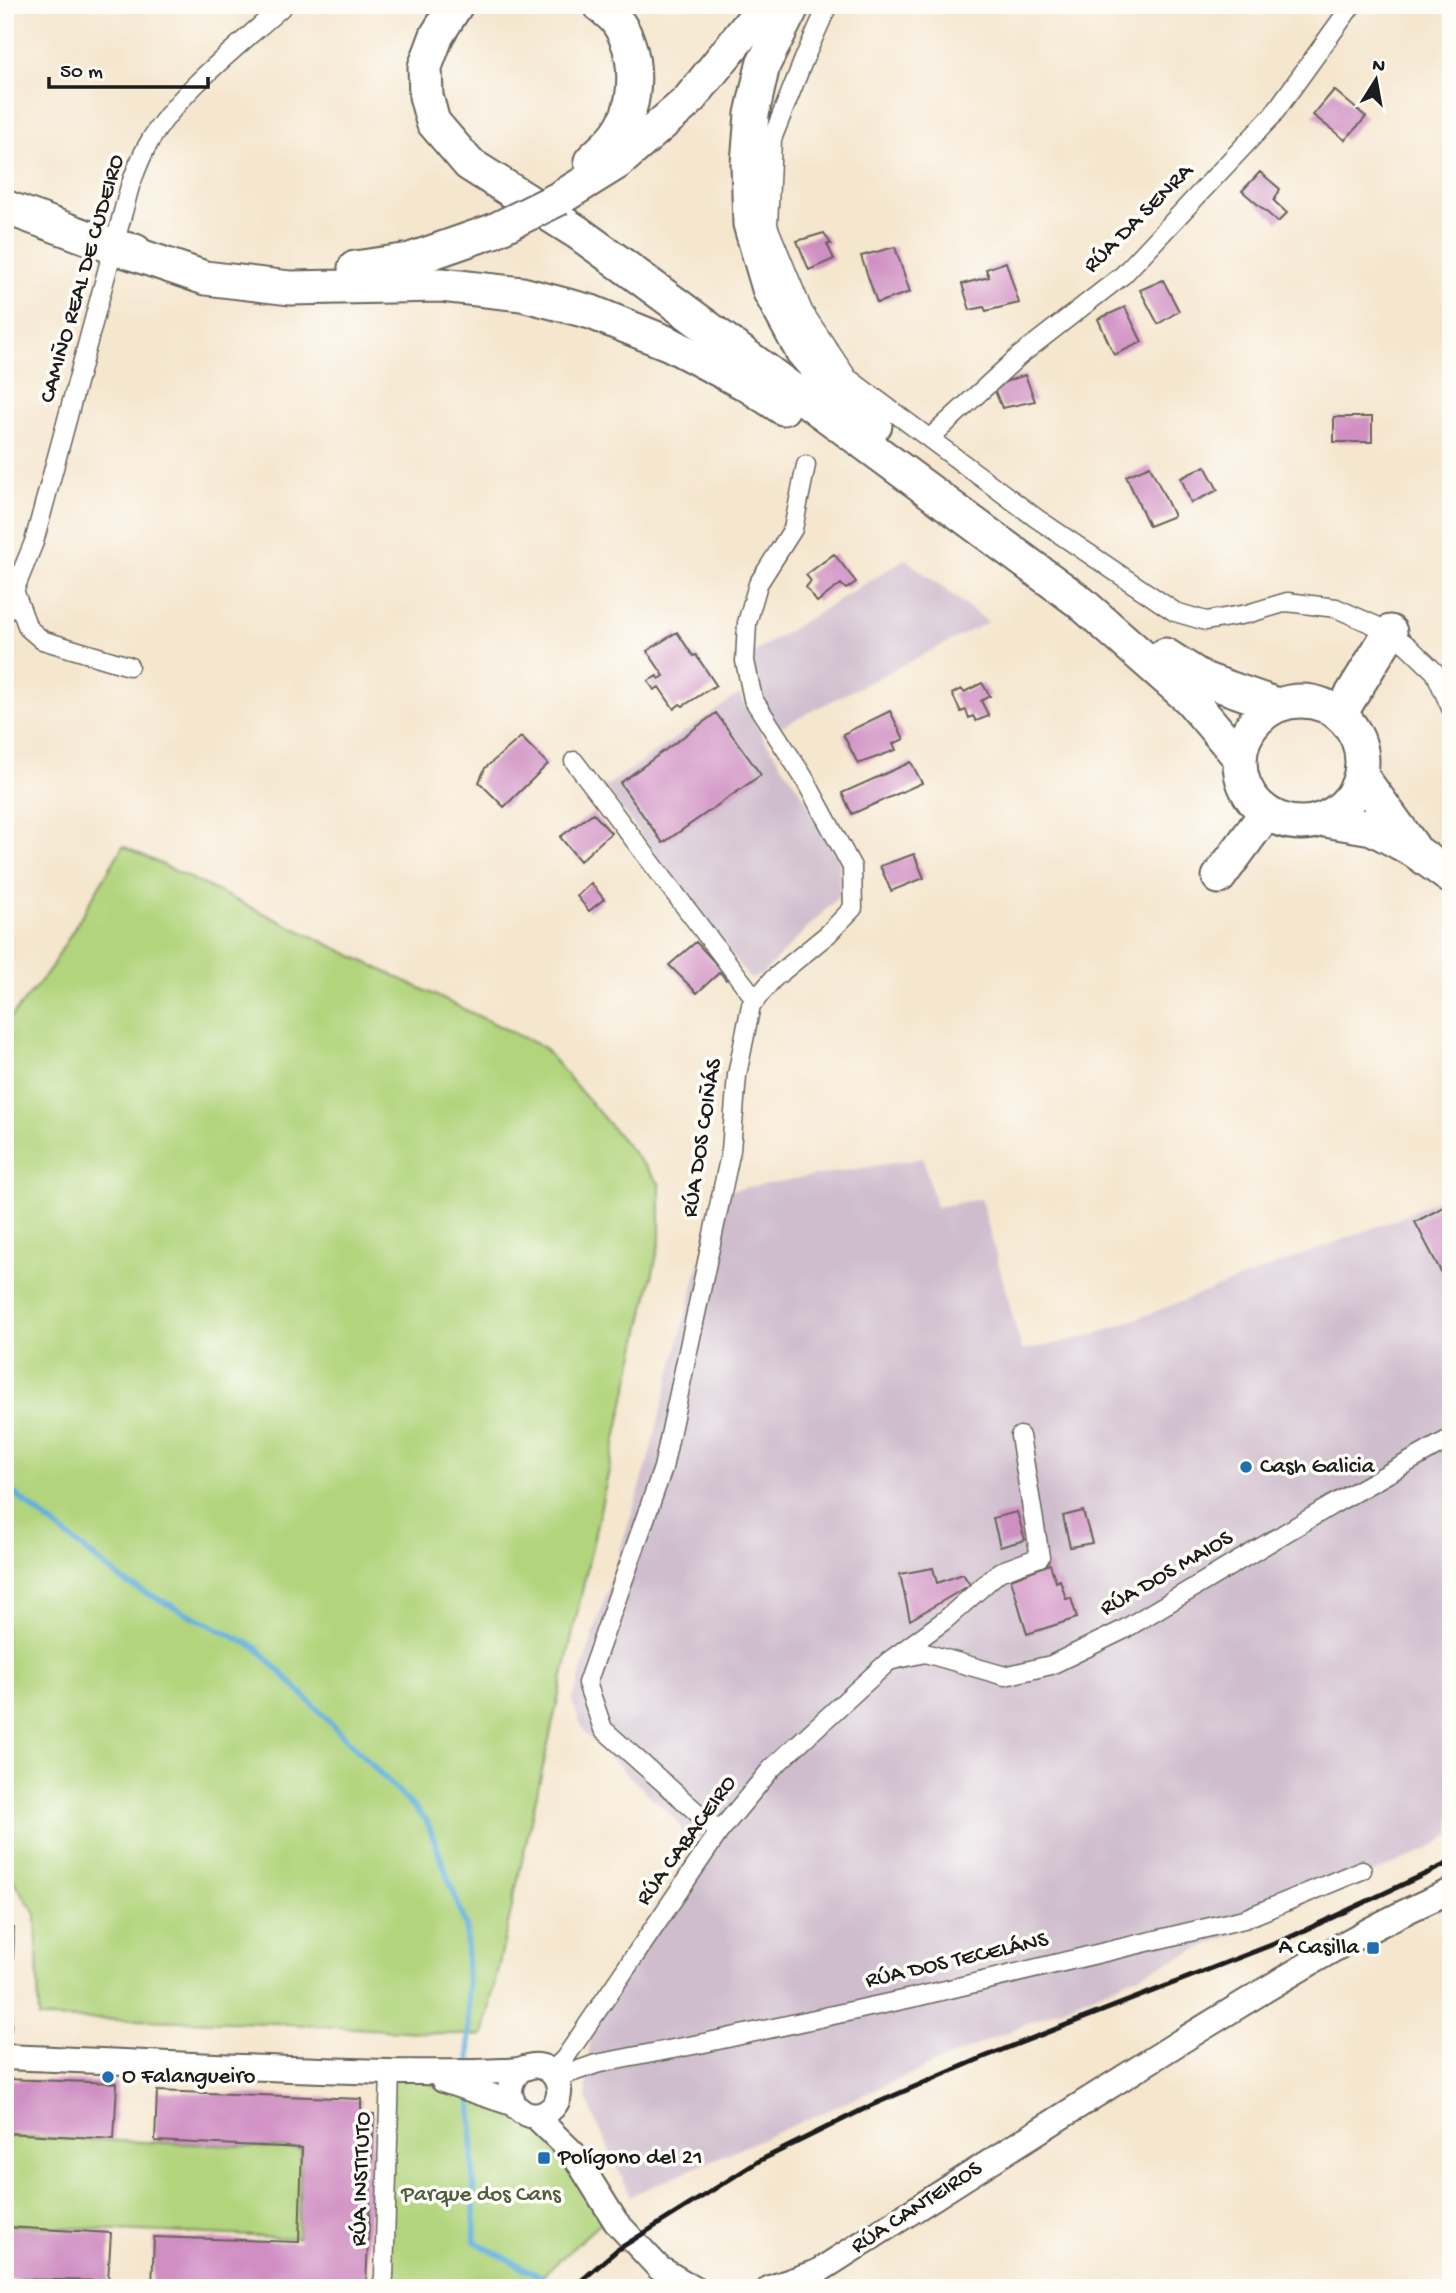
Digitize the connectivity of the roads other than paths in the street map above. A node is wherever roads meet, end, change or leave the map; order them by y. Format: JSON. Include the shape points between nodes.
{"nodes":[{"id":1,"x":284,"y":5,"type":"edge"},
{"id":2,"x":456,"y":5,"type":"edge"},
{"id":3,"x":600,"y":5,"type":"edge"},
{"id":4,"x":765,"y":5,"type":"edge"},
{"id":5,"x":793,"y":5,"type":"edge"},
{"id":6,"x":828,"y":5,"type":"edge"},
{"id":7,"x":1352,"y":5,"type":"edge"},
{"id":8,"x":560,"y":198,"type":"junction"},
{"id":9,"x":5,"y":207,"type":"edge"},
{"id":10,"x":114,"y":247,"type":"junction"},
{"id":11,"x":930,"y":438,"type":"junction"},
{"id":12,"x":806,"y":465,"type":"dead end"},
{"id":13,"x":1035,"y":569,"type":"junction"},
{"id":14,"x":15,"y":593,"type":"junction"},
{"id":15,"x":1080,"y":602,"type":"junction"},
{"id":16,"x":5,"y":613,"type":"edge"},
{"id":17,"x":1390,"y":632,"type":"junction"},
{"id":18,"x":129,"y":666,"type":"dead end"},
{"id":19,"x":1277,"y":705,"type":"junction"},
{"id":20,"x":1451,"y":708,"type":"edge"},
{"id":21,"x":1340,"y":714,"type":"junction"},
{"id":22,"x":1240,"y":758,"type":"junction"},
{"id":23,"x":574,"y":761,"type":"dead end"},
{"id":24,"x":1362,"y":776,"type":"junction"},
{"id":25,"x":1266,"y":813,"type":"junction"},
{"id":26,"x":1325,"y":820,"type":"junction"},
{"id":27,"x":1415,"y":850,"type":"junction"},
{"id":28,"x":1219,"y":877,"type":"dead end"},
{"id":29,"x":1451,"y":877,"type":"edge"},
{"id":30,"x":756,"y":1000,"type":"junction"},
{"id":31,"x":1020,"y":1436,"type":"dead end"},
{"id":32,"x":1451,"y":1438,"type":"edge"},
{"id":33,"x":889,"y":1661,"type":"junction"},
{"id":34,"x":719,"y":1832,"type":"junction"},
{"id":35,"x":1362,"y":1870,"type":"dead end"},
{"id":36,"x":1451,"y":1891,"type":"edge"},
{"id":37,"x":5,"y":2057,"type":"edge"},
{"id":38,"x":520,"y":2070,"type":"junction"},
{"id":39,"x":390,"y":2072,"type":"junction"},
{"id":40,"x":555,"y":2083,"type":"junction"},
{"id":41,"x":512,"y":2103,"type":"junction"},
{"id":42,"x":535,"y":2116,"type":"junction"},
{"id":43,"x":573,"y":2153,"type":"junction"},
{"id":44,"x":675,"y":2284,"type":"edge"},
{"id":45,"x":381,"y":2288,"type":"edge"},
{"id":46,"x":770,"y":2288,"type":"edge"}],
"edges":[{"from":1,"to":10,"type":"street","name":"CAMIÑO REAL DE CUDEIRO","via":[[162,122],[134,175]]},
{"from":2,"to":13,"type":"highway","via":[[425,66],[426,96],[433,122],[469,164],[586,239]]},
{"from":3,"to":8,"type":"highway","via":[[616,21],[629,47],[634,76],[631,103],[619,132]]},
{"from":4,"to":8,"type":"highway","via":[[688,101],[618,162]]},
{"from":5,"to":13,"type":"highway","via":[[763,65],[748,163],[750,224],[770,292],[802,351],[844,400],[940,475]]},
{"from":6,"to":11,"type":"street","via":[[772,139],[768,226],[803,311],[848,378]]},
{"from":7,"to":11,"type":"street","name":"RÚA DA SENRA","via":[[1272,116],[1123,275],[1019,356]]},
{"from":8,"to":10,"type":"highway","bridge":true,"via":[[493,231],[410,260],[339,271],[247,271]]},
{"from":9,"to":10,"type":"highway"},
{"from":10,"to":13,"type":"highway","via":[[205,278],[290,288],[441,285],[522,294],[591,312],[670,344],[748,385],[919,503]]},
{"from":10,"to":14,"type":"street","name":"CAMIÑO REAL DE CUDEIRO","via":[[34,542]]},
{"from":11,"to":17,"type":"street","via":[[1175,612],[1206,621],[1287,602],[1312,604],[1336,608]]},
{"from":12,"to":30,"type":"street","name":"RÚA DOS COIÑÁS","via":[[793,530],[758,584],[747,623],[744,661],[753,699],[804,778],[852,867],[853,908],[773,979]]},
{"from":13,"to":15,"type":"highway"},
{"from":14,"to":16,"type":"street","name":"CAMIÑO REAL DE CUDEIRO"},
{"from":14,"to":18,"type":"street","via":[[28,628],[41,640]]},
{"from":15,"to":19,"type":"highway","via":[[1203,679]]},
{"from":15,"to":22,"type":"highway","via":[[1191,699]]},
{"from":17,"to":20,"type":"street","via":[[1435,672]]},
{"from":17,"to":21,"type":"highway"},
{"from":19,"to":21,"type":"highway","via":[[1318,702]]},
{"from":19,"to":22,"type":"highway","via":[[1250,727]]},
{"from":21,"to":24,"type":"highway","via":[[1360,742]]},
{"from":22,"to":25,"type":"highway","via":[[1249,793]]},
{"from":23,"to":30,"type":"street"},
{"from":24,"to":26,"type":"highway","via":[[1349,800]]},
{"from":24,"to":27,"type":"highway"},
{"from":25,"to":26,"type":"highway","via":[[1290,822]]},
{"from":25,"to":28,"type":"highway"},
{"from":26,"to":27,"type":"highway","via":[[1372,828]]},
{"from":27,"to":29,"type":"highway"},
{"from":30,"to":34,"type":"street","name":"RÚA DOS COIÑÁS","via":[[751,1005],[737,1074],[731,1150],[663,1468],[587,1683],[603,1729]]},
{"from":31,"to":33,"type":"street","name":"RÚA CABACEIRO","via":[[1040,1557],[999,1572]]},
{"from":32,"to":33,"type":"street","name":"RÚA DOS MAIOS","via":[[1123,1630],[1051,1665],[1005,1676],[925,1653]]},
{"from":33,"to":34,"type":"street","name":"RÚA CABACEIRO","via":[[772,1768]]},
{"from":34,"to":40,"type":"street","name":"RÚA CABACEIRO","via":[[565,2058]]},
{"from":35,"to":40,"type":"street","name":"RÚA DOS TECELÁNS","via":[[1244,1919],[916,1997],[596,2064]]},
{"from":36,"to":46,"type":"street","name":"RÚA CANTEIROS","via":[[1297,1971],[817,2272]]},
{"from":37,"to":39,"type":"street"},
{"from":38,"to":39,"type":"street"},
{"from":38,"to":40,"type":"street","via":[[538,2066]]},
{"from":38,"to":41,"type":"street","via":[[510,2086]]},
{"from":39,"to":41,"type":"street","via":[[444,2080]]},
{"from":39,"to":45,"type":"street","name":"RÚA INSTITUTO"},
{"from":40,"to":42,"type":"street","via":[[552,2109]]},
{"from":40,"to":43,"type":"street"},
{"from":41,"to":42,"type":"street"},
{"from":42,"to":43,"type":"street"},
{"from":43,"to":44,"type":"street","via":[[617,2222]]}]}
